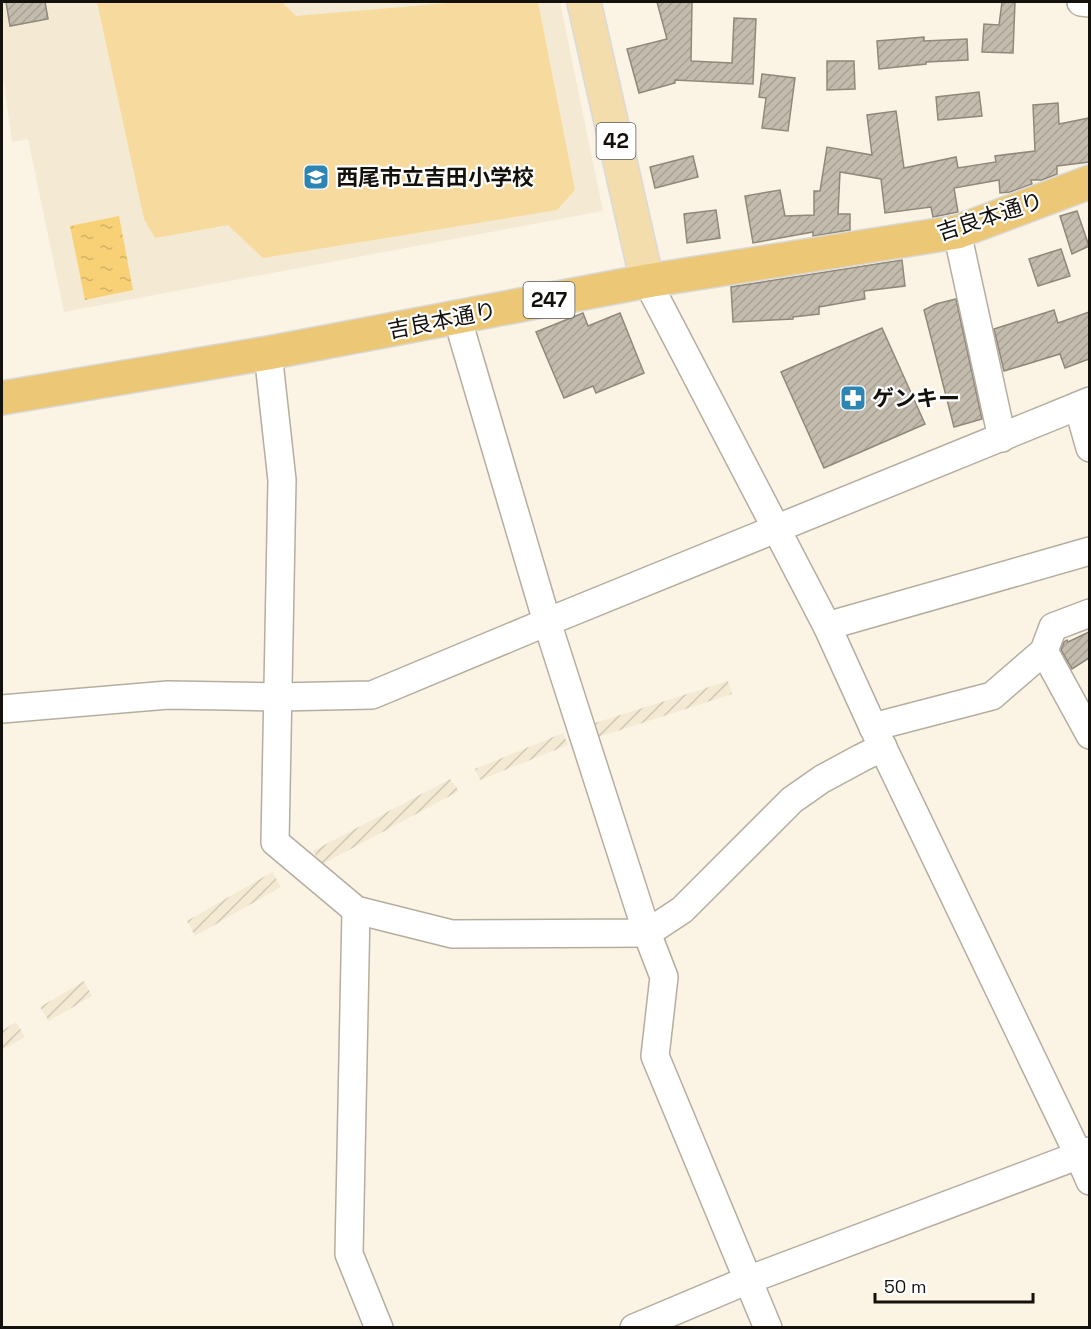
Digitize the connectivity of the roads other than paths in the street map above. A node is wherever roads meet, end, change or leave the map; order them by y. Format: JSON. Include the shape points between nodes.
{"nodes":[{"id":1,"x":584,"y":2,"type":"edge"},
{"id":2,"x":1081,"y":2,"type":"edge"},
{"id":3,"x":1089,"y":3,"type":"edge"},
{"id":4,"x":1089,"y":182,"type":"edge"},
{"id":5,"x":957,"y":232,"type":"junction"},
{"id":6,"x":647,"y":281,"type":"junction"},
{"id":7,"x":457,"y":317,"type":"junction"},
{"id":8,"x":268,"y":353,"type":"junction"},
{"id":9,"x":2,"y":398,"type":"edge"},
{"id":10,"x":1084,"y":404,"type":"edge"},
{"id":11,"x":1002,"y":438,"type":"junction"},
{"id":12,"x":1089,"y":448,"type":"edge"},
{"id":13,"x":777,"y":529,"type":"junction"},
{"id":14,"x":1089,"y":551,"type":"edge"},
{"id":15,"x":1089,"y":613,"type":"edge"},
{"id":16,"x":547,"y":622,"type":"junction"},
{"id":17,"x":827,"y":626,"type":"junction"},
{"id":18,"x":1044,"y":651,"type":"junction"},
{"id":19,"x":278,"y":697,"type":"junction"},
{"id":20,"x":2,"y":710,"type":"edge"},
{"id":21,"x":1089,"y":735,"type":"edge"},
{"id":22,"x":878,"y":737,"type":"junction"},
{"id":23,"x":356,"y":910,"type":"junction"},
{"id":24,"x":647,"y":933,"type":"junction"},
{"id":25,"x":1084,"y":1153,"type":"edge"},
{"id":26,"x":1089,"y":1180,"type":"edge"},
{"id":27,"x":748,"y":1280,"type":"junction"},
{"id":28,"x":378,"y":1328,"type":"edge"},
{"id":29,"x":634,"y":1328,"type":"edge"},
{"id":30,"x":768,"y":1328,"type":"edge"}],
"edges":[{"from":1,"to":6,"type":"main road","number":"42"},
{"from":2,"to":3,"type":"street"},
{"from":4,"to":5,"type":"highway","name":"吉良本通り","number":"247"},
{"from":5,"to":6,"type":"highway","name":"吉良本通り","number":"247"},
{"from":5,"to":11,"type":"street"},
{"from":6,"to":7,"type":"highway","name":"吉良本通り","number":"247"},
{"from":6,"to":13,"type":"street"},
{"from":7,"to":8,"type":"highway","name":"吉良本通り","number":"247"},
{"from":7,"to":16,"type":"street"},
{"from":8,"to":9,"type":"highway","name":"吉良本通り","number":"247"},
{"from":8,"to":19,"type":"street","via":[[282,480]]},
{"from":10,"to":11,"type":"street"},
{"from":10,"to":12,"type":"street"},
{"from":11,"to":13,"type":"street"},
{"from":13,"to":16,"type":"street"},
{"from":13,"to":17,"type":"street"},
{"from":14,"to":17,"type":"street"},
{"from":15,"to":18,"type":"street","via":[[1053,627]]},
{"from":16,"to":19,"type":"street","via":[[372,695]]},
{"from":16,"to":24,"type":"street"},
{"from":17,"to":22,"type":"street"},
{"from":18,"to":21,"type":"street"},
{"from":18,"to":22,"type":"street","via":[[992,696]]},
{"from":19,"to":20,"type":"street","via":[[168,695]]},
{"from":19,"to":23,"type":"street","via":[[275,842]]},
{"from":22,"to":24,"type":"street","via":[[861,758],[792,800],[682,910]]},
{"from":22,"to":25,"type":"street"},
{"from":23,"to":24,"type":"street","via":[[452,934]]},
{"from":23,"to":28,"type":"street","via":[[349,1254]]},
{"from":24,"to":27,"type":"street","via":[[664,977],[655,1056]]},
{"from":25,"to":26,"type":"street"},
{"from":25,"to":27,"type":"street"},
{"from":27,"to":29,"type":"street"},
{"from":27,"to":30,"type":"street"}]}
